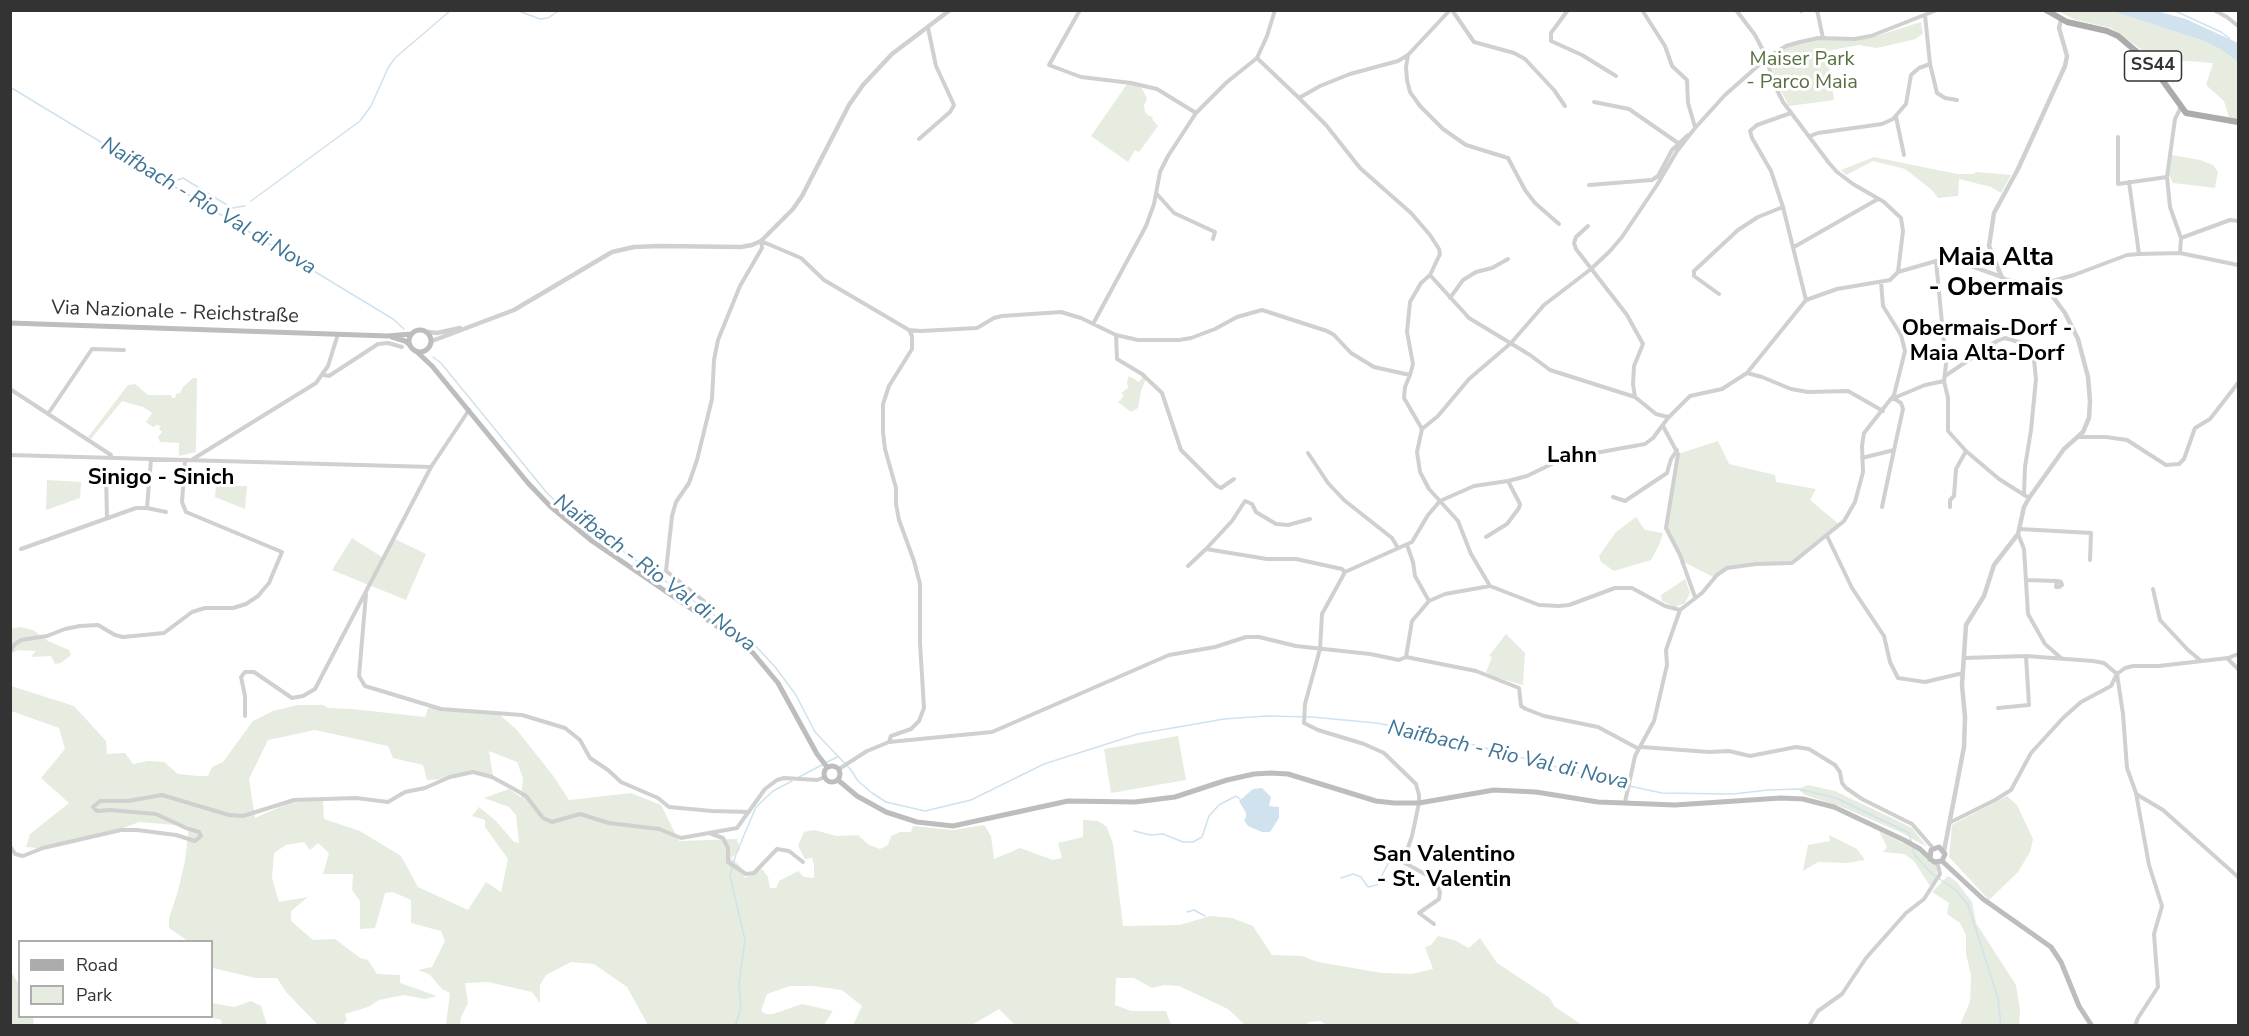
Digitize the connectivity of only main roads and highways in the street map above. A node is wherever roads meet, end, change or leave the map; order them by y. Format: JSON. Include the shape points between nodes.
{"nodes":[{"id":1,"x":2046,"y":10,"type":"edge"},
{"id":2,"x":2236,"y":122,"type":"edge"},
{"id":3,"x":10,"y":323,"type":"edge"},
{"id":4,"x":411,"y":334,"type":"junction"},
{"id":5,"x":388,"y":336,"type":"junction"},
{"id":6,"x":410,"y":345,"type":"junction"},
{"id":7,"x":428,"y":348,"type":"junction"},
{"id":8,"x":416,"y":351,"type":"junction"},
{"id":9,"x":432,"y":366,"type":"junction"},
{"id":10,"x":825,"y":765,"type":"junction"},
{"id":11,"x":838,"y":780,"type":"junction"},
{"id":12,"x":1919,"y":848,"type":"junction"},
{"id":13,"x":1933,"y":848,"type":"junction"},
{"id":14,"x":1944,"y":856,"type":"junction"},
{"id":15,"x":1932,"y":861,"type":"junction"},
{"id":16,"x":2092,"y":1026,"type":"edge"}],
"edges":[{"from":1,"to":2,"type":"main road","number":"SS44","via":[[2061,20],[2118,36],[2150,63],[2186,113]]},
{"from":3,"to":5,"type":"main road","name":"Via Nazionale - Reichstraße"},
{"from":4,"to":5,"type":"main road"},
{"from":4,"to":6,"type":"main road"},
{"from":4,"to":7,"type":"main road","via":[[417,330],[428,332],[432,341]]},
{"from":5,"to":6,"type":"main road"},
{"from":6,"to":8,"type":"main road"},
{"from":7,"to":8,"type":"main road"},
{"from":7,"to":9,"type":"main road"},
{"from":8,"to":9,"type":"main road"},
{"from":9,"to":10,"type":"main road","via":[[528,483],[571,525],[698,611],[766,668]]},
{"from":10,"to":11,"type":"main road","via":[[825,777],[831,782]]},
{"from":10,"to":11,"type":"main road","via":[[842,768]]},
{"from":11,"to":12,"type":"main road","via":[[886,812],[917,822],[953,826],[1060,802],[1175,797],[1254,774],[1288,774],[1394,803],[1511,790],[1584,801],[1692,804],[1803,799],[1833,807]]},
{"from":12,"to":13,"type":"main road"},
{"from":12,"to":15,"type":"main road"},
{"from":13,"to":14,"type":"main road"},
{"from":13,"to":15,"type":"main road","via":[[1929,854]]},
{"from":14,"to":15,"type":"main road"},
{"from":14,"to":16,"type":"main road","via":[[1954,872],[1983,900],[2051,947]]}]}
